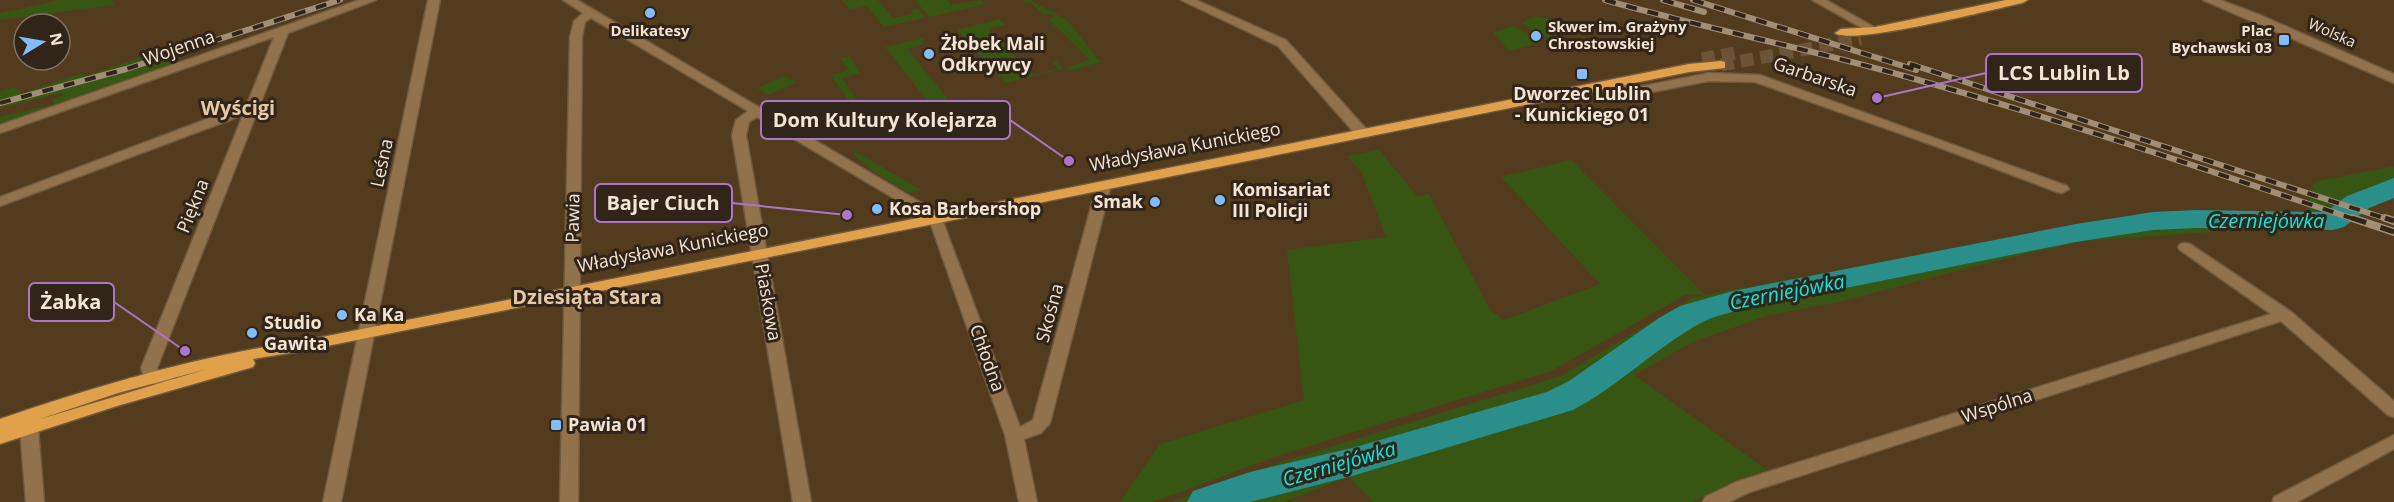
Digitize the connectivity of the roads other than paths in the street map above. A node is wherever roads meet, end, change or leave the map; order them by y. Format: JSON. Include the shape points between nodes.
{"nodes":[{"id":1,"x":370,"y":0,"type":"edge"},
{"id":2,"x":434,"y":0,"type":"edge"},
{"id":3,"x":569,"y":0,"type":"edge"},
{"id":4,"x":1188,"y":0,"type":"edge"},
{"id":5,"x":1818,"y":0,"type":"edge"},
{"id":6,"x":2018,"y":0,"type":"edge"},
{"id":7,"x":2213,"y":1,"type":"edge"},
{"id":8,"x":591,"y":13,"type":"junction"},
{"id":9,"x":283,"y":30,"type":"junction"},
{"id":10,"x":1875,"y":31,"type":"junction"},
{"id":11,"x":1841,"y":33,"type":"dead end"},
{"id":12,"x":1861,"y":39,"type":"tunnel mouth"},
{"id":13,"x":1702,"y":59,"type":"tunnel mouth"},
{"id":14,"x":1721,"y":65,"type":"tunnel mouth"},
{"id":15,"x":1689,"y":68,"type":"junction"},
{"id":16,"x":2394,"y":79,"type":"edge"},
{"id":17,"x":1618,"y":82,"type":"junction"},
{"id":18,"x":252,"y":107,"type":"junction"},
{"id":19,"x":757,"y":111,"type":"junction"},
{"id":20,"x":0,"y":129,"type":"edge"},
{"id":21,"x":1363,"y":134,"type":"junction"},
{"id":22,"x":1104,"y":185,"type":"junction"},
{"id":23,"x":2062,"y":189,"type":"dead end"},
{"id":24,"x":0,"y":202,"type":"edge"},
{"id":25,"x":935,"y":218,"type":"junction"},
{"id":26,"x":2185,"y":247,"type":"dead end"},
{"id":27,"x":759,"y":253,"type":"junction"},
{"id":28,"x":573,"y":290,"type":"junction"},
{"id":29,"x":2284,"y":315,"type":"junction"},
{"id":30,"x":365,"y":333,"type":"junction"},
{"id":31,"x":302,"y":346,"type":"junction"},
{"id":32,"x":151,"y":377,"type":"junction"},
{"id":33,"x":171,"y":384,"type":"junction"},
{"id":34,"x":2394,"y":411,"type":"edge"},
{"id":35,"x":29,"y":422,"type":"junction"},
{"id":36,"x":0,"y":426,"type":"edge"},
{"id":37,"x":1014,"y":435,"type":"junction"},
{"id":38,"x":0,"y":438,"type":"edge"},
{"id":39,"x":2394,"y":441,"type":"edge"},
{"id":40,"x":35,"y":502,"type":"edge"},
{"id":41,"x":332,"y":502,"type":"edge"},
{"id":42,"x":569,"y":502,"type":"edge"},
{"id":43,"x":802,"y":502,"type":"edge"},
{"id":44,"x":1028,"y":502,"type":"edge"},
{"id":45,"x":1713,"y":502,"type":"edge"},
{"id":46,"x":2281,"y":502,"type":"edge"}],
"edges":[{"from":1,"to":9,"type":"street","name":"Wojenna"},
{"from":2,"to":30,"type":"street","name":"Leśna"},
{"from":3,"to":8,"type":"street"},
{"from":4,"to":21,"type":"street","via":[[1282,43]]},
{"from":5,"to":10,"type":"street"},
{"from":6,"to":10,"type":"main road"},
{"from":7,"to":16,"type":"street","name":"Wolska"},
{"from":8,"to":19,"type":"street"},
{"from":8,"to":28,"type":"street","name":"Pawia","via":[[576,27]]},
{"from":9,"to":18,"type":"street","name":"Piękna"},
{"from":9,"to":20,"type":"street","name":"Wojenna"},
{"from":10,"to":11,"type":"main road"},
{"from":10,"to":12,"type":"main road"},
{"from":13,"to":15,"type":"main road","name":"Władysława Kunickiego"},
{"from":14,"to":15,"type":"main road","name":"Władysława Kunickiego"},
{"from":15,"to":17,"type":"main road","name":"Władysława Kunickiego"},
{"from":17,"to":21,"type":"main road","name":"Władysława Kunickiego"},
{"from":17,"to":23,"type":"street","name":"Garbarska","via":[[1631,92],[1709,77],[1756,78]]},
{"from":18,"to":24,"type":"street"},
{"from":18,"to":32,"type":"street","name":"Piękna","via":[[149,368]]},
{"from":19,"to":25,"type":"street"},
{"from":19,"to":27,"type":"street","name":"Piaskowa","via":[[743,120],[739,135]]},
{"from":21,"to":22,"type":"main road","name":"Władysława Kunickiego"},
{"from":22,"to":25,"type":"main road","name":"Władysława Kunickiego"},
{"from":22,"to":37,"type":"street","name":"Skośna","via":[[1041,423],[1035,429]]},
{"from":25,"to":27,"type":"main road","name":"Władysława Kunickiego"},
{"from":25,"to":37,"type":"street","name":"Chłodna"},
{"from":26,"to":29,"type":"street"},
{"from":27,"to":28,"type":"main road","name":"Władysława Kunickiego"},
{"from":27,"to":43,"type":"street","name":"Piaskowa"},
{"from":28,"to":30,"type":"main road","name":"Władysława Kunickiego"},
{"from":28,"to":42,"type":"street","name":"Pawia"},
{"from":29,"to":34,"type":"street"},
{"from":29,"to":45,"type":"street","name":"Wspólna","via":[[1743,487]]},
{"from":30,"to":31,"type":"main road","name":"Władysława Kunickiego"},
{"from":30,"to":41,"type":"street","name":"Leśna"},
{"from":31,"to":32,"type":"main road","name":"Władysława Kunickiego","via":[[242,354]]},
{"from":31,"to":33,"type":"main road","name":"Władysława Kunickiego"},
{"from":32,"to":33,"type":"street"},
{"from":32,"to":35,"type":"main road","name":"Władysława Kunickiego"},
{"from":33,"to":35,"type":"main road","name":"Władysława Kunickiego"},
{"from":35,"to":36,"type":"main road","name":"Władysława Kunickiego"},
{"from":35,"to":38,"type":"main road","name":"Władysława Kunickiego"},
{"from":35,"to":40,"type":"street"},
{"from":37,"to":44,"type":"street","name":"Chłodna"},
{"from":39,"to":46,"type":"street"}]}
